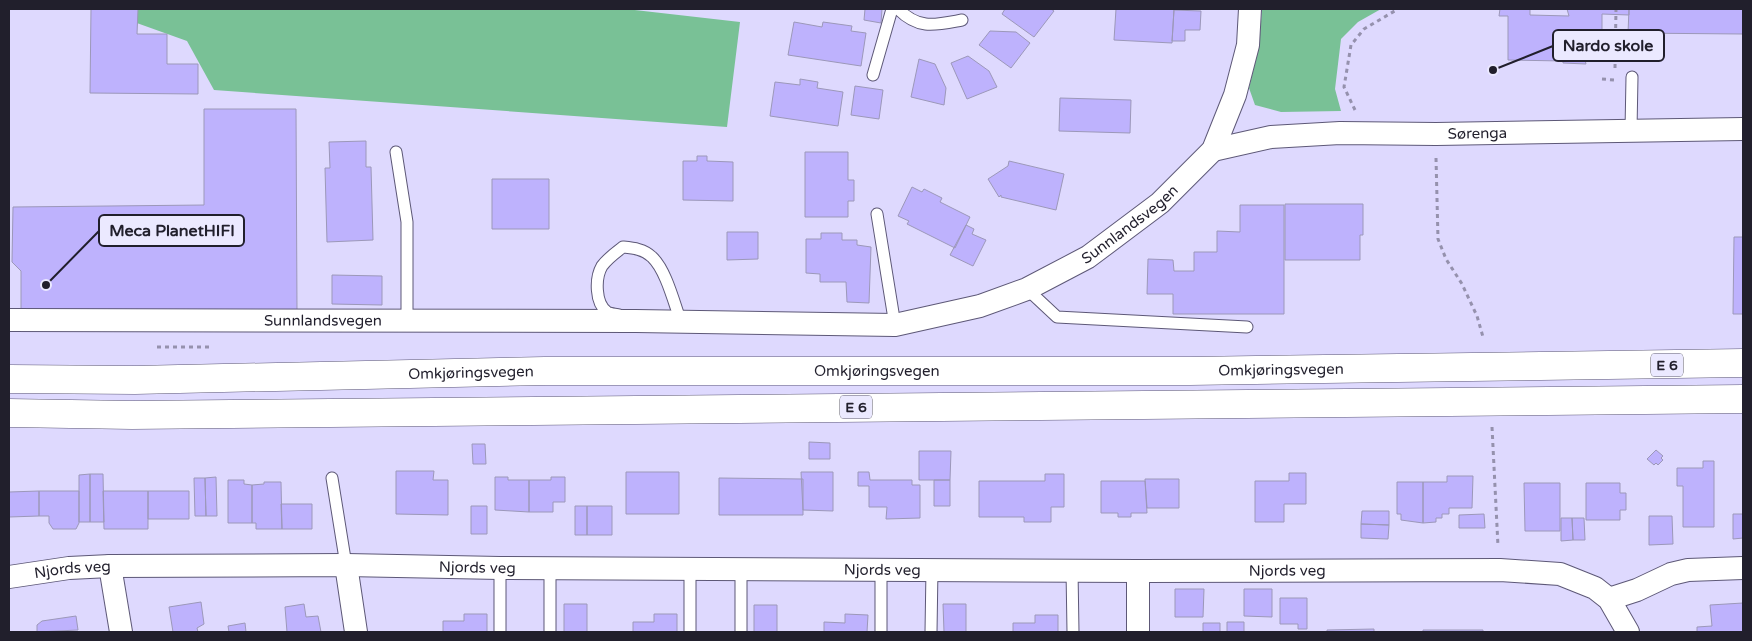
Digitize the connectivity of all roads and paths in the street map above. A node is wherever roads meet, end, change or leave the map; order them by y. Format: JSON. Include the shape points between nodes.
{"nodes":[{"id":1,"x":892,"y":9,"type":"edge"},
{"id":2,"x":898,"y":9,"type":"edge"},
{"id":3,"x":1250,"y":9,"type":"edge"},
{"id":4,"x":1398,"y":9,"type":"edge"},
{"id":5,"x":1616,"y":9,"type":"edge"},
{"id":6,"x":962,"y":20,"type":"dead end"},
{"id":7,"x":873,"y":75,"type":"dead end"},
{"id":8,"x":1632,"y":77,"type":"dead end"},
{"id":9,"x":1602,"y":79,"type":"dead end"},
{"id":10,"x":1615,"y":80,"type":"junction"},
{"id":11,"x":1614,"y":88,"type":"dead end"},
{"id":12,"x":1357,"y":113,"type":"dead end"},
{"id":13,"x":1743,"y":129,"type":"edge"},
{"id":14,"x":1631,"y":130,"type":"junction"},
{"id":15,"x":1436,"y":134,"type":"junction"},
{"id":16,"x":1214,"y":150,"type":"junction"},
{"id":17,"x":396,"y":152,"type":"dead end"},
{"id":18,"x":877,"y":214,"type":"dead end"},
{"id":19,"x":1027,"y":289,"type":"junction"},
{"id":20,"x":9,"y":320,"type":"edge"},
{"id":21,"x":407,"y":321,"type":"junction"},
{"id":22,"x":636,"y":321,"type":"junction"},
{"id":23,"x":682,"y":322,"type":"junction"},
{"id":24,"x":895,"y":325,"type":"junction"},
{"id":25,"x":1247,"y":327,"type":"dead end"},
{"id":26,"x":1483,"y":337,"type":"dead end"},
{"id":27,"x":1743,"y":364,"type":"edge"},
{"id":28,"x":9,"y":379,"type":"edge"},
{"id":29,"x":1743,"y":399,"type":"edge"},
{"id":30,"x":9,"y":413,"type":"edge"},
{"id":31,"x":1492,"y":422,"type":"dead end"},
{"id":32,"x":332,"y":478,"type":"dead end"},
{"id":33,"x":346,"y":565,"type":"junction"},
{"id":34,"x":110,"y":566,"type":"junction"},
{"id":35,"x":500,"y":568,"type":"junction"},
{"id":36,"x":550,"y":568,"type":"junction"},
{"id":37,"x":690,"y":568,"type":"junction"},
{"id":38,"x":881,"y":568,"type":"junction"},
{"id":39,"x":1743,"y":568,"type":"edge"},
{"id":40,"x":741,"y":569,"type":"junction"},
{"id":41,"x":932,"y":569,"type":"junction"},
{"id":42,"x":1072,"y":570,"type":"junction"},
{"id":43,"x":1500,"y":570,"type":"junction"},
{"id":44,"x":1138,"y":571,"type":"junction"},
{"id":45,"x":9,"y":577,"type":"edge"},
{"id":46,"x":1609,"y":599,"type":"junction"},
{"id":47,"x":121,"y":632,"type":"edge"},
{"id":48,"x":356,"y":632,"type":"edge"},
{"id":49,"x":500,"y":632,"type":"edge"},
{"id":50,"x":550,"y":632,"type":"edge"},
{"id":51,"x":690,"y":632,"type":"edge"},
{"id":52,"x":741,"y":632,"type":"edge"},
{"id":53,"x":881,"y":632,"type":"edge"},
{"id":54,"x":931,"y":632,"type":"edge"},
{"id":55,"x":1073,"y":632,"type":"edge"},
{"id":56,"x":1138,"y":632,"type":"edge"},
{"id":57,"x":1628,"y":632,"type":"edge"}],
"edges":[{"from":1,"to":7,"type":"lane"},
{"from":2,"to":6,"type":"lane","via":[[920,25]]},
{"from":3,"to":16,"type":"street","name":"Sunnlandsvegen","via":[[1248,45],[1235,95]]},
{"from":4,"to":12,"type":"path","via":[[1364,29],[1351,44],[1344,87]]},
{"from":5,"to":10,"type":"path"},
{"from":8,"to":14,"type":"lane"},
{"from":9,"to":10,"type":"path"},
{"from":10,"to":11,"type":"path"},
{"from":13,"to":14,"type":"street","name":"Sørenga"},
{"from":14,"to":15,"type":"street","name":"Sørenga"},
{"from":15,"to":16,"type":"street","name":"Sørenga","via":[[1340,132],[1271,137]]},
{"from":15,"to":26,"type":"path","via":[[1438,239],[1478,316]]},
{"from":16,"to":19,"type":"street","name":"Sunnlandsvegen","via":[[1160,203],[1088,257]]},
{"from":17,"to":21,"type":"lane","via":[[407,222]]},
{"from":18,"to":24,"type":"lane"},
{"from":19,"to":24,"type":"street","name":"Sunnlandsvegen","via":[[980,306]]},
{"from":19,"to":25,"type":"lane","via":[[1057,317]]},
{"from":20,"to":21,"type":"street","name":"Sunnlandsvegen"},
{"from":21,"to":22,"type":"street","name":"Sunnlandsvegen"},
{"from":22,"to":23,"type":"street","name":"Sunnlandsvegen"},
{"from":22,"to":23,"type":"lane","name":"Sunnlandsvegen","via":[[607,312],[598,292],[601,268],[623,247],[639,249],[652,256],[663,272]]},
{"from":23,"to":24,"type":"street","name":"Sunnlandsvegen"},
{"from":27,"to":28,"type":"highway","name":"Omkjøringsvegen","number":"E 6","via":[[1190,371],[544,371],[144,380]]},
{"from":29,"to":30,"type":"highway","number":"E 6","via":[[132,415]]},
{"from":31,"to":43,"type":"path"},
{"from":32,"to":33,"type":"lane"},
{"from":33,"to":34,"type":"street","name":"Njords veg"},
{"from":33,"to":35,"type":"street","name":"Njords veg"},
{"from":33,"to":48,"type":"street"},
{"from":34,"to":45,"type":"street","name":"Njords veg"},
{"from":34,"to":47,"type":"street"},
{"from":35,"to":36,"type":"street","name":"Njords veg"},
{"from":35,"to":49,"type":"lane"},
{"from":36,"to":37,"type":"street","name":"Njords veg"},
{"from":36,"to":50,"type":"lane"},
{"from":37,"to":40,"type":"street","name":"Njords veg"},
{"from":37,"to":51,"type":"lane"},
{"from":38,"to":40,"type":"street","name":"Njords veg"},
{"from":38,"to":41,"type":"street","name":"Njords veg"},
{"from":38,"to":53,"type":"lane"},
{"from":39,"to":46,"type":"street","via":[[1688,570]]},
{"from":40,"to":52,"type":"lane"},
{"from":41,"to":42,"type":"street","name":"Njords veg"},
{"from":41,"to":54,"type":"lane"},
{"from":42,"to":44,"type":"street","name":"Njords veg"},
{"from":42,"to":55,"type":"lane"},
{"from":43,"to":44,"type":"street","name":"Njords veg"},
{"from":43,"to":46,"type":"street","name":"Njords veg","via":[[1560,574],[1595,588]]},
{"from":44,"to":56,"type":"street"},
{"from":46,"to":57,"type":"street"}]}
